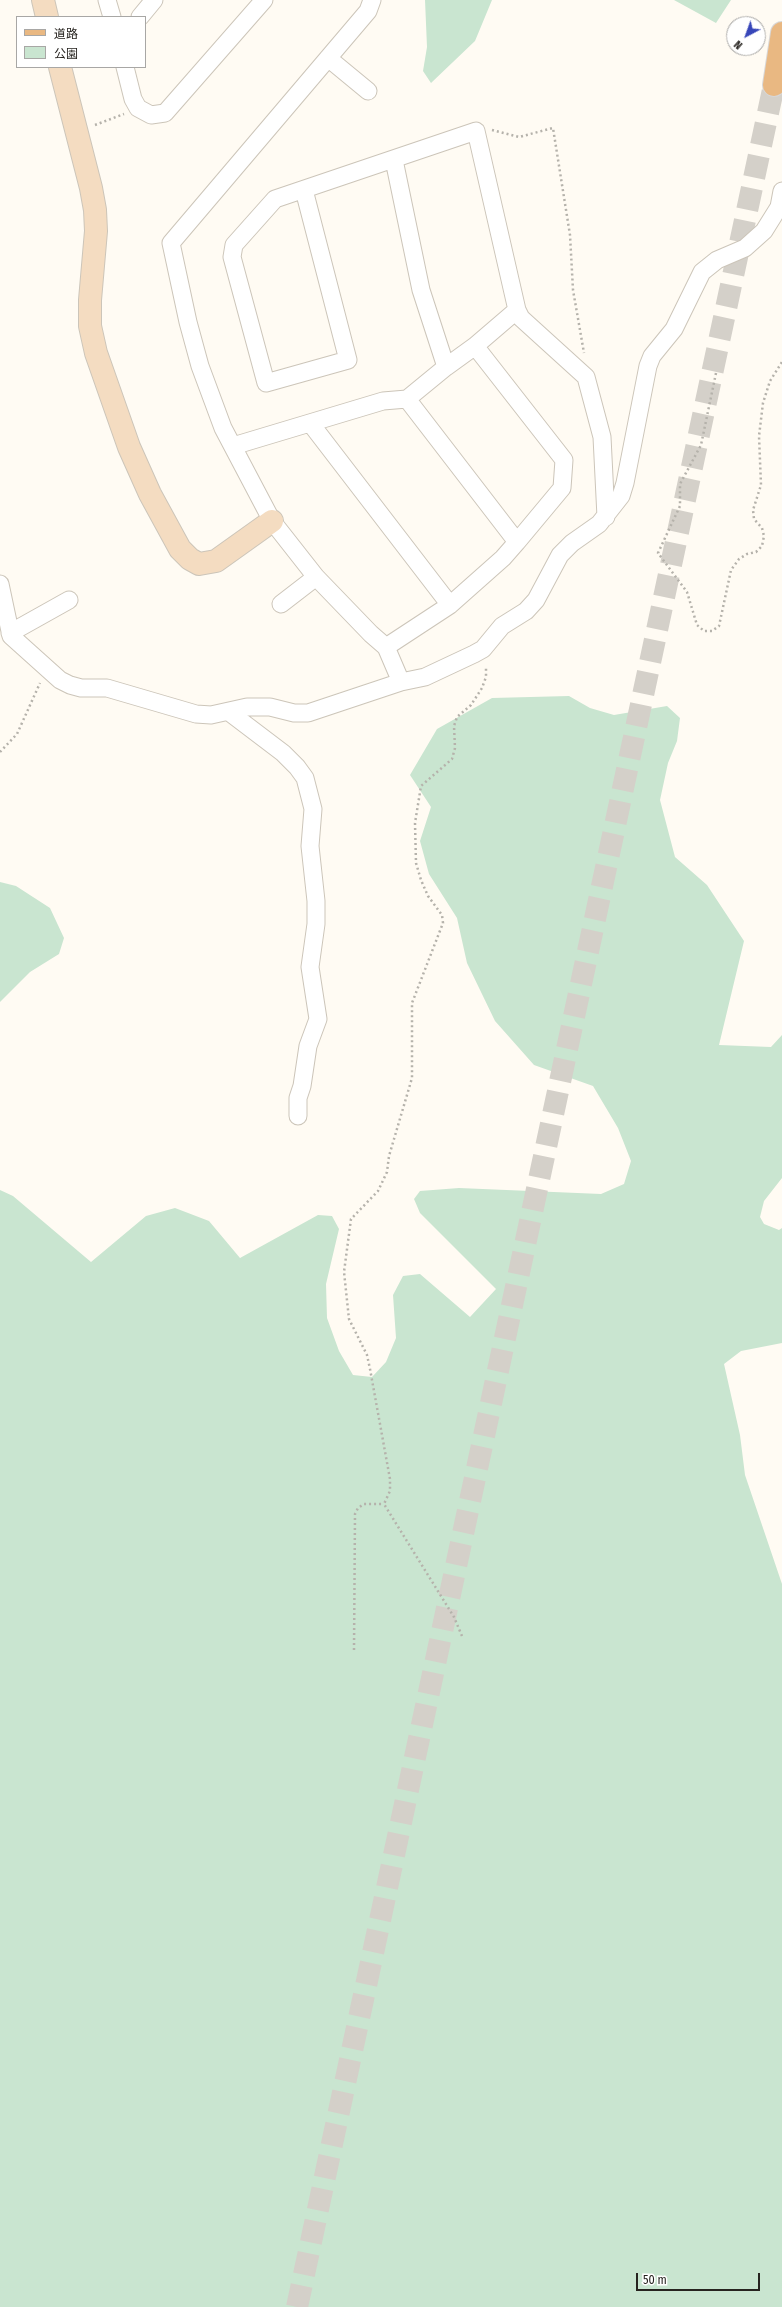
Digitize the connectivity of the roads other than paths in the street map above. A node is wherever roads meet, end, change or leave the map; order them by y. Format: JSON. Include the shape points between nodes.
{"nodes":[{"id":1,"x":43,"y":0,"type":"edge"},
{"id":2,"x":107,"y":0,"type":"edge"},
{"id":3,"x":154,"y":0,"type":"edge"},
{"id":4,"x":264,"y":0,"type":"edge"},
{"id":5,"x":372,"y":0,"type":"edge"},
{"id":6,"x":47,"y":16,"type":"edge"},
{"id":7,"x":112,"y":16,"type":"edge"},
{"id":8,"x":141,"y":16,"type":"edge"},
{"id":9,"x":782,"y":33,"type":"edge"},
{"id":10,"x":328,"y":58,"type":"junction"},
{"id":11,"x":60,"y":68,"type":"edge"},
{"id":12,"x":125,"y":68,"type":"edge"},
{"id":13,"x":774,"y":85,"type":"tunnel mouth"},
{"id":14,"x":368,"y":91,"type":"dead end"},
{"id":15,"x":394,"y":160,"type":"junction"},
{"id":16,"x":304,"y":190,"type":"junction"},
{"id":17,"x":782,"y":190,"type":"edge"},
{"id":18,"x":517,"y":310,"type":"junction"},
{"id":19,"x":475,"y":346,"type":"junction"},
{"id":20,"x":446,"y":367,"type":"junction"},
{"id":21,"x":407,"y":399,"type":"junction"},
{"id":22,"x":311,"y":424,"type":"junction"},
{"id":23,"x":233,"y":446,"type":"junction"},
{"id":24,"x":606,"y":517,"type":"junction"},
{"id":25,"x":272,"y":521,"type":"junction"},
{"id":26,"x":517,"y":542,"type":"junction"},
{"id":27,"x":316,"y":577,"type":"junction"},
{"id":28,"x":0,"y":584,"type":"edge"},
{"id":29,"x":69,"y":600,"type":"dead end"},
{"id":30,"x":281,"y":604,"type":"dead end"},
{"id":31,"x":450,"y":605,"type":"junction"},
{"id":32,"x":10,"y":633,"type":"junction"},
{"id":33,"x":386,"y":647,"type":"junction"},
{"id":34,"x":401,"y":682,"type":"junction"},
{"id":35,"x":229,"y":712,"type":"junction"},
{"id":36,"x":298,"y":1116,"type":"dead end"}],
"edges":[{"from":1,"to":6,"type":"street"},
{"from":2,"to":7,"type":"street"},
{"from":3,"to":8,"type":"street"},
{"from":4,"to":12,"type":"street","via":[[168,111],[154,116],[138,108],[133,99]]},
{"from":5,"to":10,"type":"street","via":[[368,11]]},
{"from":9,"to":13,"type":"main road"},
{"from":10,"to":14,"type":"street"},
{"from":10,"to":23,"type":"street","via":[[171,243],[200,366],[223,428]]},
{"from":11,"to":25,"type":"street","via":[[92,188],[95,210],[90,326],[96,353],[129,447],[150,494],[180,549],[199,564],[216,560]]},
{"from":15,"to":16,"type":"street"},
{"from":15,"to":18,"type":"street","via":[[476,131]]},
{"from":15,"to":20,"type":"street","via":[[421,290]]},
{"from":16,"to":16,"type":"street","via":[[275,199],[234,245],[232,257],[266,383],[348,360]]},
{"from":17,"to":24,"type":"street","via":[[778,207],[764,231],[745,248],[717,260],[702,272],[674,329],[652,356],[625,483],[621,496]]},
{"from":18,"to":19,"type":"street"},
{"from":18,"to":24,"type":"street","via":[[521,318],[586,377],[602,437]]},
{"from":19,"to":20,"type":"street"},
{"from":19,"to":26,"type":"street","via":[[564,460],[562,488]]},
{"from":20,"to":21,"type":"street"},
{"from":21,"to":22,"type":"street","via":[[383,401]]},
{"from":21,"to":26,"type":"street"},
{"from":22,"to":23,"type":"street"},
{"from":22,"to":31,"type":"street"},
{"from":23,"to":25,"type":"street"},
{"from":24,"to":34,"type":"street","via":[[572,543],[552,568],[536,600],[526,611],[502,626],[482,649],[424,677]]},
{"from":25,"to":27,"type":"street"},
{"from":26,"to":31,"type":"street","via":[[503,558]]},
{"from":27,"to":30,"type":"street"},
{"from":27,"to":33,"type":"street"},
{"from":28,"to":32,"type":"street"},
{"from":29,"to":32,"type":"street"},
{"from":31,"to":33,"type":"street"},
{"from":32,"to":35,"type":"street","via":[[47,668],[70,685],[81,688],[107,688],[196,714]]},
{"from":33,"to":34,"type":"street"},
{"from":34,"to":35,"type":"street","via":[[308,713],[247,707]]},
{"from":35,"to":36,"type":"street","via":[[283,753],[297,767],[305,778],[313,809],[310,846],[316,924],[310,967],[318,1020],[308,1046],[298,1098]]}]}
